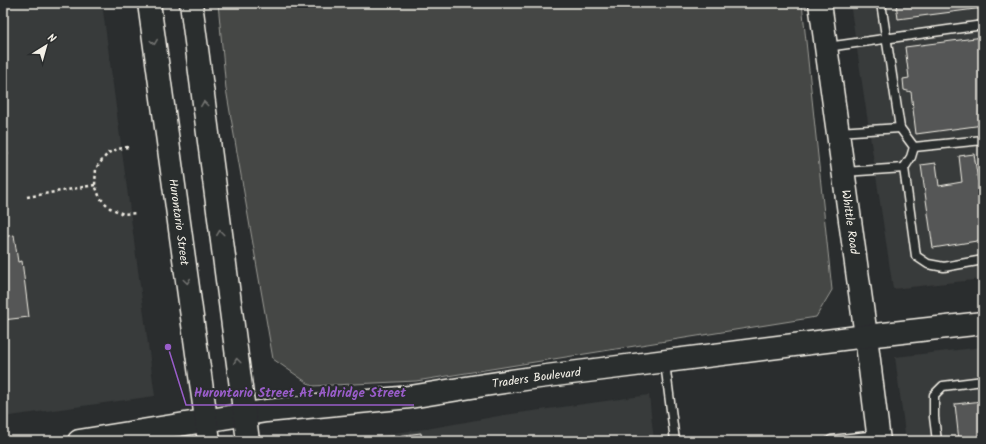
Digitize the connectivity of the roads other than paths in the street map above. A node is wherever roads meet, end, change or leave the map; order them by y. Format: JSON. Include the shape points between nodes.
{"nodes":[{"id":1,"x":149,"y":3,"type":"edge"},
{"id":2,"x":191,"y":3,"type":"edge"},
{"id":3,"x":820,"y":3,"type":"edge"},
{"id":4,"x":881,"y":3,"type":"edge"},
{"id":5,"x":983,"y":25,"type":"edge"},
{"id":6,"x":886,"y":39,"type":"junction"},
{"id":7,"x":826,"y":47,"type":"junction"},
{"id":8,"x":900,"y":128,"type":"junction"},
{"id":9,"x":837,"y":132,"type":"junction"},
{"id":10,"x":983,"y":140,"type":"edge"},
{"id":11,"x":914,"y":147,"type":"junction"},
{"id":12,"x":904,"y":168,"type":"junction"},
{"id":13,"x":843,"y":172,"type":"junction"},
{"id":14,"x":983,"y":260,"type":"edge"},
{"id":15,"x":983,"y":322,"type":"edge"},
{"id":16,"x":866,"y":336,"type":"junction"},
{"id":17,"x":665,"y":362,"type":"junction"},
{"id":18,"x":983,"y":381,"type":"edge"},
{"id":19,"x":244,"y":414,"type":"junction"},
{"id":20,"x":208,"y":431,"type":"edge"},
{"id":21,"x":878,"y":438,"type":"edge"},
{"id":22,"x":831,"y":440,"type":"edge"},
{"id":23,"x":79,"y":441,"type":"edge"},
{"id":24,"x":248,"y":441,"type":"edge"},
{"id":25,"x":675,"y":441,"type":"edge"},
{"id":26,"x":937,"y":441,"type":"edge"}],
"edges":[{"from":1,"to":20,"type":"street","name":"Hurontario Street","one_way":true},
{"from":19,"to":2,"type":"street","one_way":true},
{"from":3,"to":7,"type":"street","name":"Whittle Road"},
{"from":4,"to":6,"type":"lane"},
{"from":5,"to":6,"type":"lane"},
{"from":6,"to":7,"type":"lane"},
{"from":6,"to":8,"type":"lane"},
{"from":7,"to":9,"type":"street","name":"Whittle Road"},
{"from":8,"to":9,"type":"lane"},
{"from":8,"to":11,"type":"lane"},
{"from":9,"to":13,"type":"street","name":"Whittle Road"},
{"from":10,"to":11,"type":"lane"},
{"from":11,"to":12,"type":"lane"},
{"from":12,"to":13,"type":"lane"},
{"from":12,"to":14,"type":"lane","via":[[916,256],[928,264],[944,267]]},
{"from":13,"to":16,"type":"street","name":"Whittle Road"},
{"from":15,"to":16,"type":"street","name":"Traders Boulevard"},
{"from":16,"to":17,"type":"street","name":"Traders Boulevard"},
{"from":16,"to":21,"type":"street","name":"Whittle Road"},
{"from":17,"to":19,"type":"street","name":"Traders Boulevard","via":[[410,397]]},
{"from":17,"to":25,"type":"lane"},
{"from":18,"to":26,"type":"lane","via":[[943,386],[934,395]]},
{"from":19,"to":20,"type":"street","name":"Traders Boulevard"},
{"from":19,"to":24,"type":"street"},
{"from":20,"to":23,"type":"street","name":"Traders Boulevard"},
{"from":21,"to":22,"type":"lane"}]}
